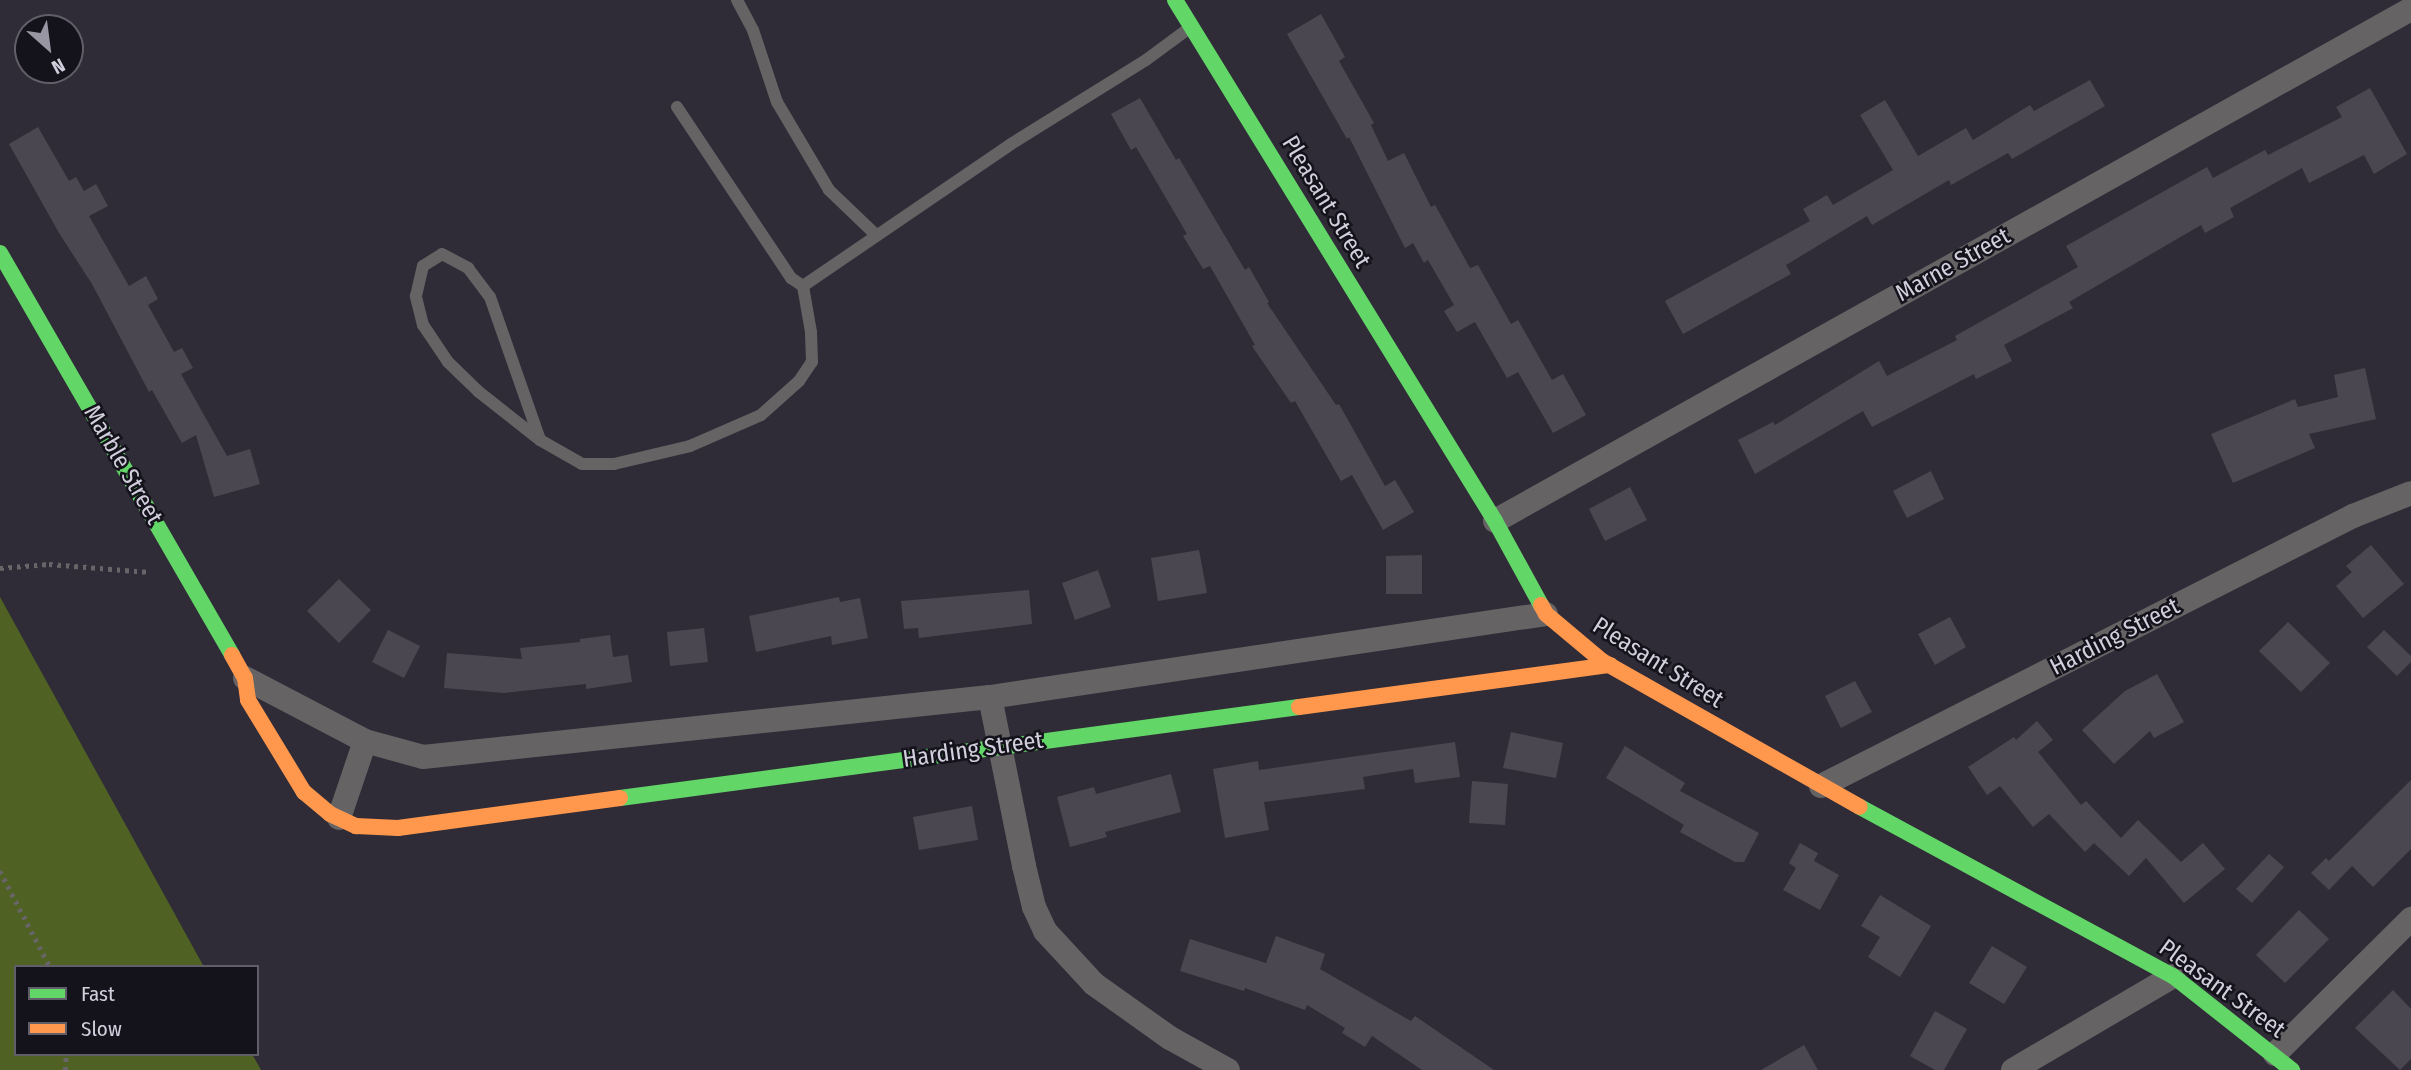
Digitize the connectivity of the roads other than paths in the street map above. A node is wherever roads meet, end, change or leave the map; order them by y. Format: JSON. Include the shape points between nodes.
{"nodes":[{"id":1,"x":737,"y":0,"type":"edge"},
{"id":2,"x":1175,"y":0,"type":"edge"},
{"id":3,"x":2411,"y":9,"type":"edge"},
{"id":4,"x":1191,"y":27,"type":"junction"},
{"id":5,"x":677,"y":107,"type":"dead end"},
{"id":6,"x":877,"y":236,"type":"junction"},
{"id":7,"x":0,"y":253,"type":"edge"},
{"id":8,"x":803,"y":286,"type":"junction"},
{"id":9,"x":540,"y":440,"type":"junction"},
{"id":10,"x":2411,"y":493,"type":"edge"},
{"id":11,"x":1494,"y":521,"type":"junction"},
{"id":12,"x":1546,"y":614,"type":"junction"},
{"id":13,"x":1609,"y":665,"type":"junction"},
{"id":14,"x":245,"y":678,"type":"junction"},
{"id":15,"x":990,"y":697,"type":"junction"},
{"id":16,"x":365,"y":741,"type":"junction"},
{"id":17,"x":1000,"y":746,"type":"junction"},
{"id":18,"x":1821,"y":786,"type":"junction"},
{"id":19,"x":338,"y":818,"type":"junction"},
{"id":20,"x":2411,"y":919,"type":"edge"},
{"id":21,"x":2174,"y":976,"type":"junction"},
{"id":22,"x":2283,"y":1062,"type":"edge"},
{"id":23,"x":1228,"y":1070,"type":"edge"},
{"id":24,"x":2012,"y":1070,"type":"edge"}],
"edges":[{"from":1,"to":6,"type":"lane","via":[[753,30],[777,102],[822,179]]},
{"from":2,"to":4,"type":"street","name":"Pleasant Street"},
{"from":3,"to":11,"type":"street","name":"Marne Street"},
{"from":4,"to":6,"type":"lane"},
{"from":4,"to":11,"type":"street","name":"Pleasant Street"},
{"from":5,"to":8,"type":"lane","via":[[791,278]]},
{"from":6,"to":8,"type":"lane"},
{"from":7,"to":14,"type":"street","name":"Marble Street"},
{"from":8,"to":9,"type":"lane","via":[[812,362],[799,381],[761,415],[690,446],[614,464],[582,464]]},
{"from":9,"to":9,"type":"lane","via":[[490,297],[468,268],[442,254],[423,266],[416,296],[423,326],[463,377]]},
{"from":10,"to":18,"type":"street","name":"Harding Street","via":[[2341,522]]},
{"from":11,"to":12,"type":"street","name":"Pleasant Street"},
{"from":12,"to":13,"type":"street","name":"Pleasant Street"},
{"from":12,"to":15,"type":"street","name":"Harding Street"},
{"from":13,"to":17,"type":"street","name":"Harding Street"},
{"from":13,"to":18,"type":"street","name":"Pleasant Street"},
{"from":14,"to":16,"type":"street"},
{"from":14,"to":19,"type":"street","name":"Marble Street","via":[[248,700],[304,792]]},
{"from":15,"to":16,"type":"street","name":"Harding Street","via":[[423,757]]},
{"from":15,"to":17,"type":"street"},
{"from":16,"to":19,"type":"street"},
{"from":17,"to":19,"type":"street","name":"Harding Street","via":[[398,828],[356,826]]},
{"from":17,"to":23,"type":"street","via":[[1031,893],[1045,931],[1094,984],[1170,1038]]},
{"from":18,"to":21,"type":"street","name":"Pleasant Street"},
{"from":20,"to":22,"type":"street"},
{"from":21,"to":22,"type":"street","name":"Pleasant Street"},
{"from":21,"to":24,"type":"street"}]}
